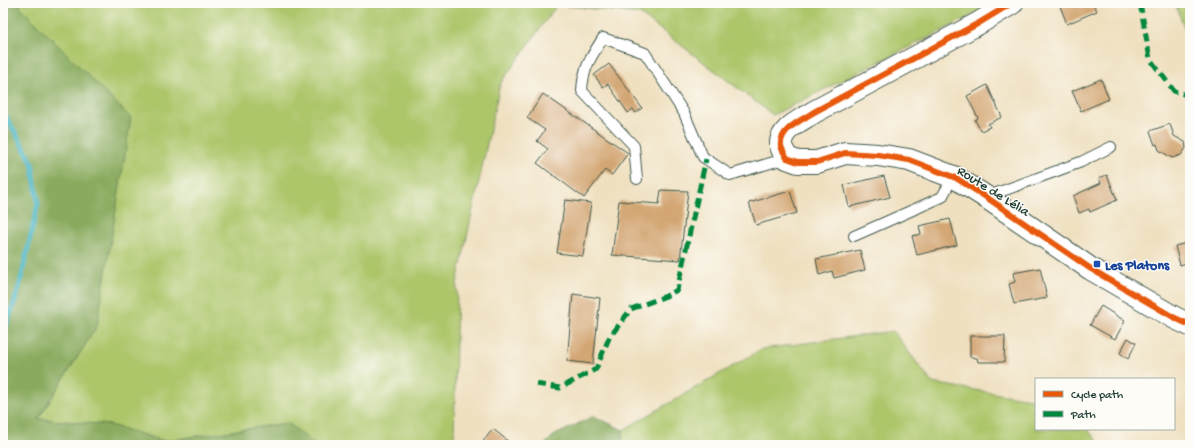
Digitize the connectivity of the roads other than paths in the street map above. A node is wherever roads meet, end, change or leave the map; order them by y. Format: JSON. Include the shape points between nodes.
{"nodes":[{"id":1,"x":1012,"y":3,"type":"edge"},
{"id":2,"x":1111,"y":147,"type":"dead end"},
{"id":3,"x":787,"y":158,"type":"junction"},
{"id":4,"x":953,"y":177,"type":"junction"},
{"id":5,"x":638,"y":179,"type":"dead end"},
{"id":6,"x":986,"y":197,"type":"junction"},
{"id":7,"x":854,"y":236,"type":"dead end"},
{"id":8,"x":1190,"y":325,"type":"edge"}],
"edges":[{"from":1,"to":3,"type":"street","via":[[789,128],[782,139],[781,148]]},
{"from":2,"to":6,"type":"lane","via":[[1081,162]]},
{"from":3,"to":4,"type":"street","name":"Route de Lélia","via":[[798,162],[817,162],[845,153],[878,155],[909,160]]},
{"from":3,"to":5,"type":"lane","via":[[730,174],[706,160],[684,113],[645,52],[603,38],[588,63],[582,80],[582,91],[634,146]]},
{"from":4,"to":6,"type":"street","name":"Route de Lélia"},
{"from":4,"to":7,"type":"lane","via":[[942,197]]},
{"from":6,"to":8,"type":"street","name":"Route de Lélia","via":[[1091,269]]}]}
